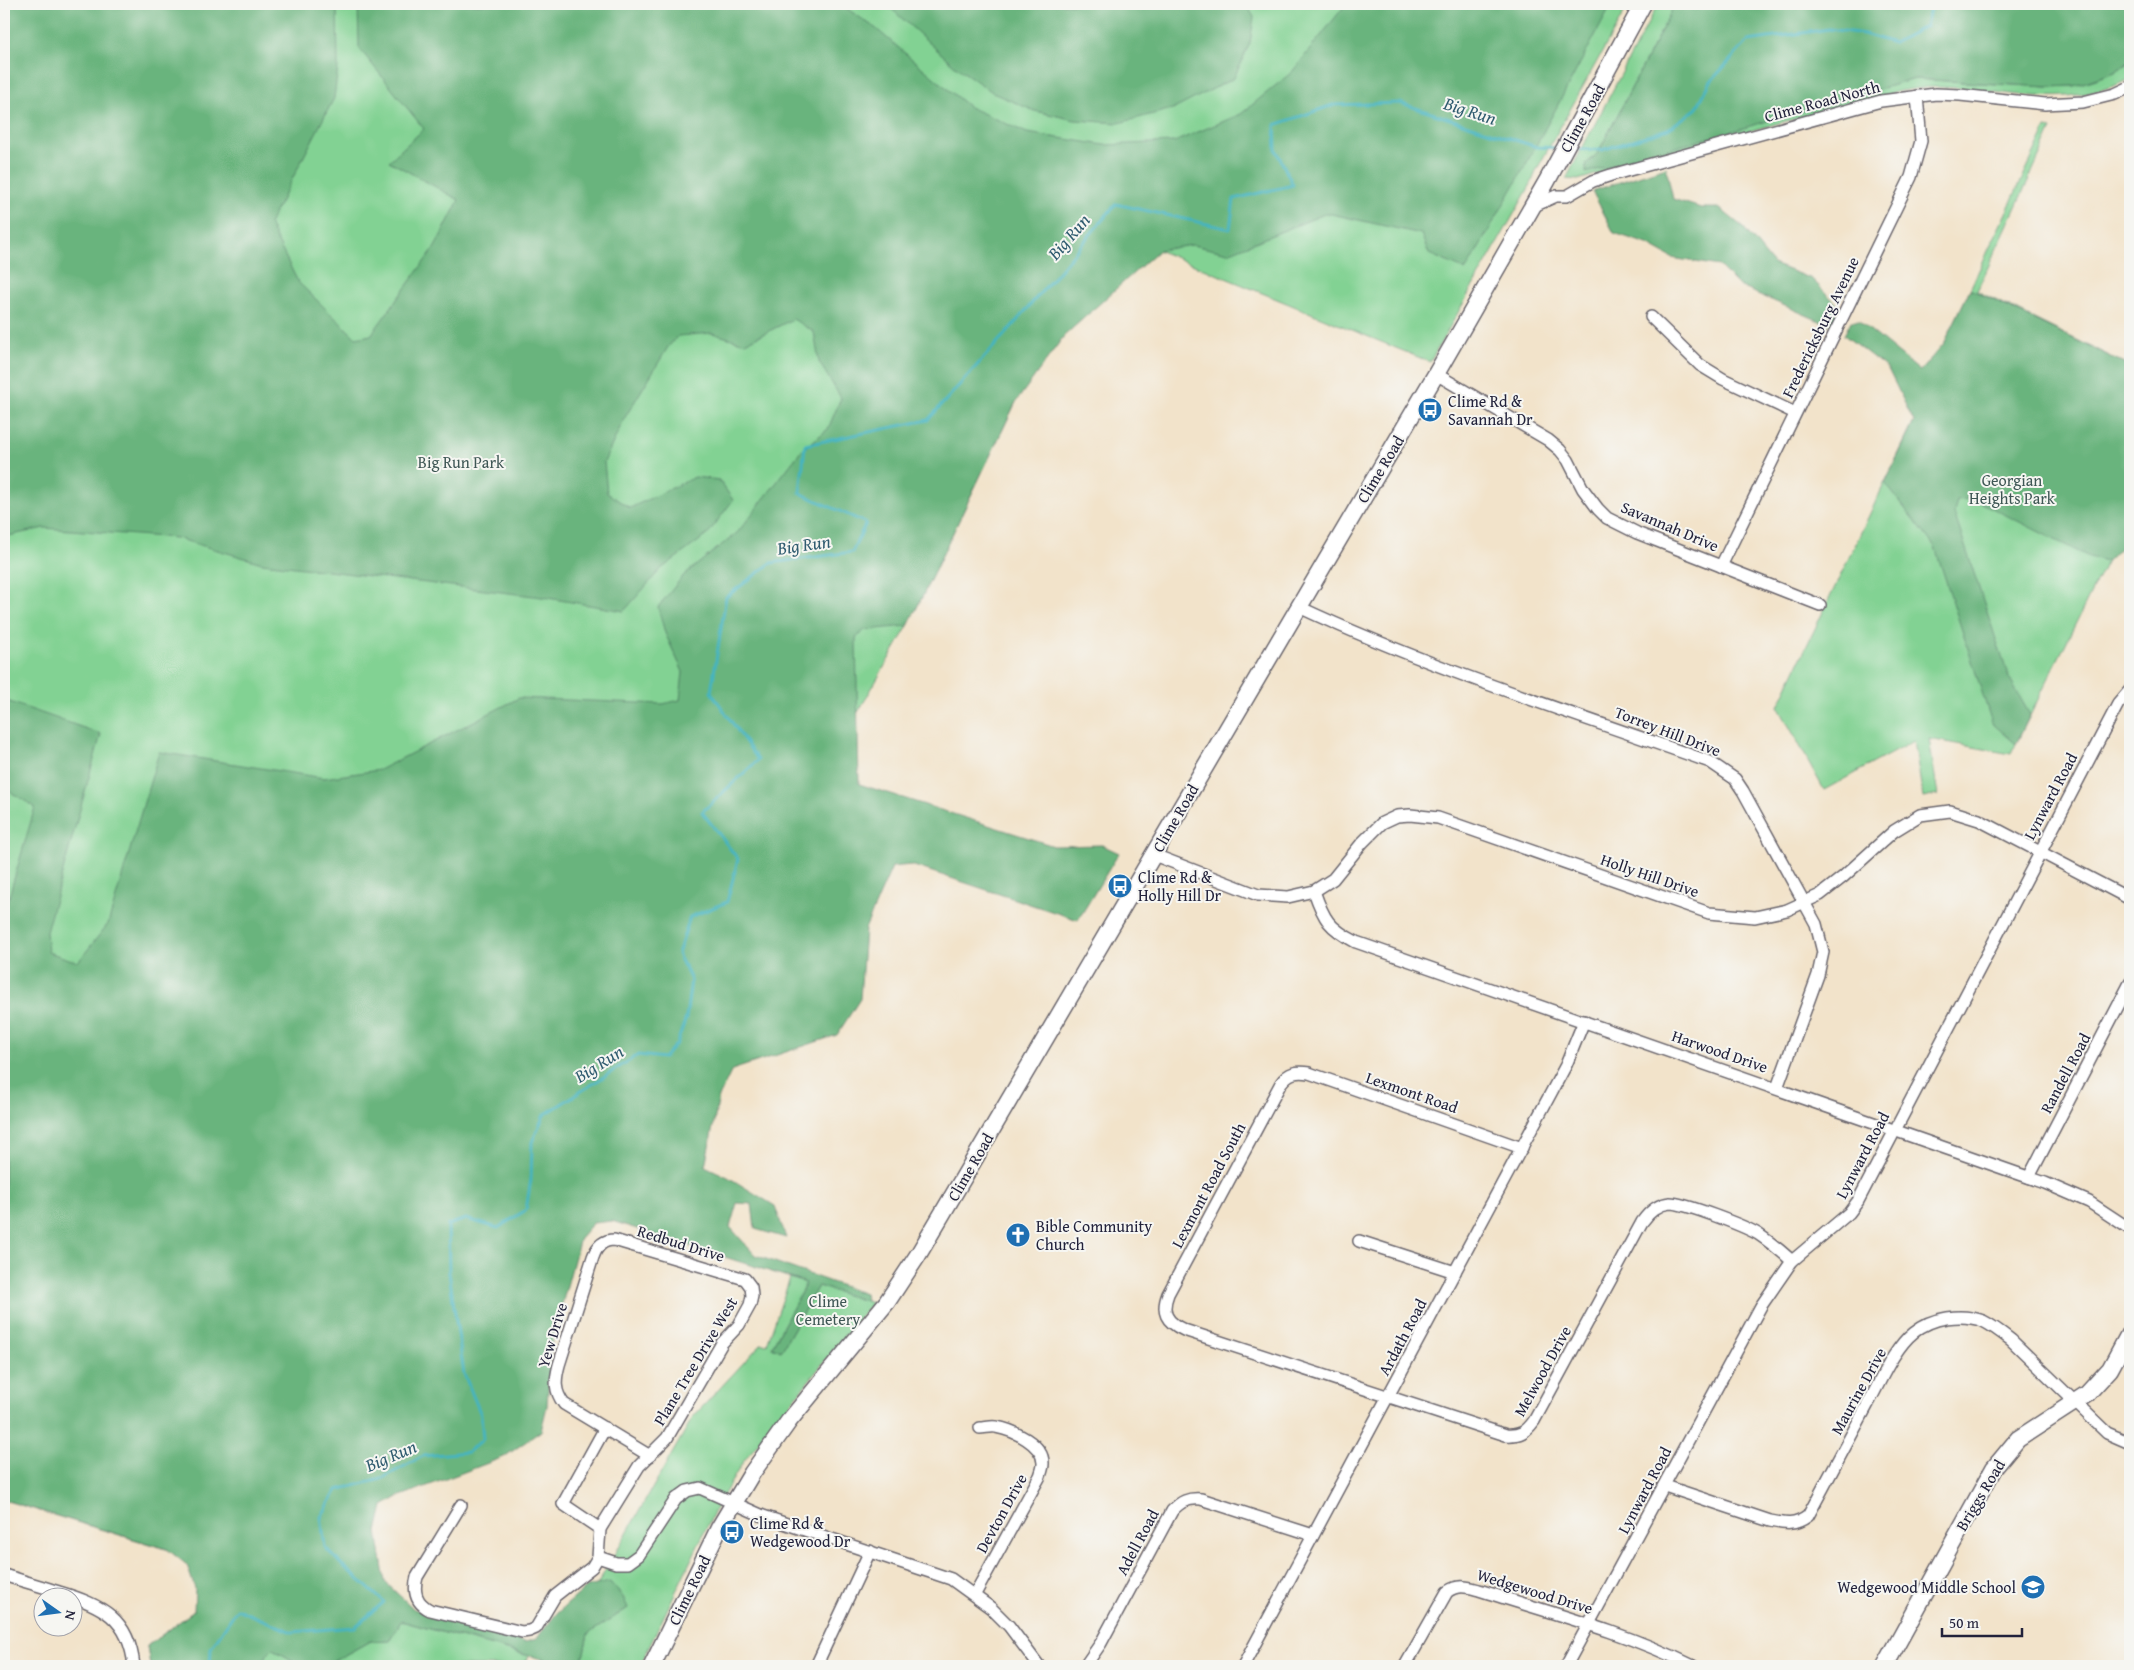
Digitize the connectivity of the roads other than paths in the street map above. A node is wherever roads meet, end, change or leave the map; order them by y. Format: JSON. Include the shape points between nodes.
{"nodes":[{"id":1,"x":1643,"y":4,"type":"edge"},
{"id":2,"x":2130,"y":87,"type":"edge"},
{"id":3,"x":1917,"y":96,"type":"junction"},
{"id":4,"x":1532,"y":207,"type":"junction"},
{"id":5,"x":1651,"y":317,"type":"dead end"},
{"id":6,"x":1436,"y":374,"type":"junction"},
{"id":7,"x":1796,"y":413,"type":"junction"},
{"id":8,"x":1721,"y":566,"type":"junction"},
{"id":9,"x":1820,"y":605,"type":"dead end"},
{"id":10,"x":1299,"y":607,"type":"junction"},
{"id":11,"x":2130,"y":690,"type":"edge"},
{"id":12,"x":2040,"y":851,"type":"junction"},
{"id":13,"x":1154,"y":855,"type":"junction"},
{"id":14,"x":1314,"y":891,"type":"junction"},
{"id":15,"x":2130,"y":899,"type":"edge"},
{"id":16,"x":1804,"y":902,"type":"junction"},
{"id":17,"x":2130,"y":983,"type":"edge"},
{"id":18,"x":1584,"y":1020,"type":"junction"},
{"id":19,"x":1291,"y":1073,"type":"joint"},
{"id":20,"x":1778,"y":1088,"type":"junction"},
{"id":21,"x":1894,"y":1131,"type":"junction"},
{"id":22,"x":1522,"y":1148,"type":"junction"},
{"id":23,"x":2029,"y":1177,"type":"junction"},
{"id":24,"x":2130,"y":1229,"type":"edge"},
{"id":25,"x":608,"y":1240,"type":"joint"},
{"id":26,"x":1359,"y":1241,"type":"dead end"},
{"id":27,"x":1792,"y":1261,"type":"junction"},
{"id":28,"x":1455,"y":1272,"type":"junction"},
{"id":29,"x":745,"y":1279,"type":"joint"},
{"id":30,"x":1167,"y":1318,"type":"joint"},
{"id":31,"x":2130,"y":1332,"type":"edge"},
{"id":32,"x":1388,"y":1396,"type":"junction"},
{"id":33,"x":2075,"y":1402,"type":"junction"},
{"id":34,"x":605,"y":1428,"type":"junction"},
{"id":35,"x":980,"y":1428,"type":"dead end"},
{"id":36,"x":2130,"y":1443,"type":"edge"},
{"id":37,"x":650,"y":1456,"type":"junction"},
{"id":38,"x":1665,"y":1486,"type":"junction"},
{"id":39,"x":732,"y":1503,"type":"junction"},
{"id":40,"x":461,"y":1505,"type":"dead end"},
{"id":41,"x":600,"y":1530,"type":"junction"},
{"id":42,"x":1313,"y":1535,"type":"junction"},
{"id":43,"x":870,"y":1551,"type":"junction"},
{"id":44,"x":598,"y":1557,"type":"junction"},
{"id":45,"x":4,"y":1575,"type":"edge"},
{"id":46,"x":975,"y":1594,"type":"junction"},
{"id":47,"x":1589,"y":1624,"type":"junction"},
{"id":48,"x":134,"y":1666,"type":"edge"},
{"id":49,"x":652,"y":1666,"type":"edge"},
{"id":50,"x":816,"y":1666,"type":"edge"},
{"id":51,"x":1039,"y":1666,"type":"edge"},
{"id":52,"x":1085,"y":1666,"type":"edge"},
{"id":53,"x":1243,"y":1666,"type":"edge"},
{"id":54,"x":1405,"y":1666,"type":"edge"},
{"id":55,"x":1566,"y":1666,"type":"edge"},
{"id":56,"x":1693,"y":1666,"type":"edge"},
{"id":57,"x":1885,"y":1666,"type":"edge"}],
"edges":[{"from":1,"to":4,"type":"main road","name":"Clime Road"},
{"from":2,"to":3,"type":"street","name":"Clime Road North","via":[[2082,102],[2045,104],[1960,95]]},
{"from":3,"to":4,"type":"street","name":"Clime Road North","via":[[1881,101],[1611,175],[1592,181],[1567,196],[1556,196]]},
{"from":3,"to":7,"type":"street","name":"Fredericksburg Avenue","via":[[1921,141],[1911,177]]},
{"from":4,"to":6,"type":"main road","name":"Clime Road"},
{"from":5,"to":7,"type":"street","via":[[1700,365]]},
{"from":6,"to":8,"type":"street","name":"Savannah Drive","via":[[1560,450],[1583,489],[1607,518]]},
{"from":6,"to":10,"type":"main road","name":"Clime Road"},
{"from":7,"to":8,"type":"street","name":"Fredericksburg Avenue"},
{"from":8,"to":9,"type":"street","name":"Savannah Drive"},
{"from":10,"to":13,"type":"main road","name":"Clime Road"},
{"from":10,"to":16,"type":"street","name":"Torrey Hill Drive","via":[[1350,631],[1717,766],[1735,779],[1743,791]]},
{"from":11,"to":12,"type":"street","name":"Lynward Road","via":[[2118,704]]},
{"from":12,"to":15,"type":"street","name":"Holly Hill Drive"},
{"from":12,"to":16,"type":"street","name":"Holly Hill Drive","via":[[1979,820],[1950,811],[1920,815],[1894,831],[1836,883]]},
{"from":12,"to":21,"type":"street","name":"Lynward Road"},
{"from":13,"to":14,"type":"street","name":"Holly Hill Drive","via":[[1258,895],[1288,897]]},
{"from":13,"to":39,"type":"main road","name":"Clime Road","via":[[893,1294],[788,1421]]},
{"from":14,"to":16,"type":"street","name":"Holly Hill Drive","via":[[1333,879],[1382,823],[1410,814],[1438,818],[1709,913],[1755,916],[1788,910]]},
{"from":14,"to":18,"type":"street","name":"Harwood Drive","via":[[1332,928],[1356,942]]},
{"from":16,"to":20,"type":"street","name":"Torrey Hill Drive","via":[[1816,924],[1823,952]]},
{"from":17,"to":23,"type":"street","name":"Randell Road"},
{"from":18,"to":20,"type":"street","name":"Harwood Drive"},
{"from":18,"to":22,"type":"street","name":"Ardath Road","via":[[1566,1065]]},
{"from":19,"to":22,"type":"street","name":"Lexmont Road","via":[[1309,1073]]},
{"from":19,"to":30,"type":"street","name":"Lexmont Road South","via":[[1281,1083],[1168,1294],[1164,1306]]},
{"from":20,"to":21,"type":"street","name":"Harwood Drive"},
{"from":21,"to":23,"type":"street","name":"Harwood Drive"},
{"from":21,"to":27,"type":"street","name":"Lynward Road","via":[[1849,1213]]},
{"from":22,"to":28,"type":"street","name":"Ardath Road"},
{"from":23,"to":24,"type":"street","name":"Harwood Drive","via":[[2089,1202]]},
{"from":25,"to":29,"type":"street","name":"Redbud Drive"},
{"from":25,"to":34,"type":"street","name":"Yew Drive","via":[[596,1249],[555,1380],[557,1395],[564,1404]]},
{"from":26,"to":28,"type":"street"},
{"from":27,"to":32,"type":"street","name":"Melwood Drive","via":[[1757,1234],[1686,1206],[1665,1204],[1653,1209],[1642,1222],[1528,1430],[1517,1435],[1506,1434]]},
{"from":27,"to":38,"type":"street","name":"Lynward Road","via":[[1761,1306]]},
{"from":28,"to":32,"type":"street","name":"Ardath Road"},
{"from":29,"to":37,"type":"street","name":"Plane Tree Drive West","via":[[751,1287],[752,1296],[742,1318],[722,1343],[667,1438]]},
{"from":30,"to":32,"type":"street","name":"Melwood Drive","via":[[1184,1330]]},
{"from":31,"to":33,"type":"main road","name":"Briggs Road","via":[[2110,1369]]},
{"from":32,"to":42,"type":"street","name":"Ardath Road"},
{"from":33,"to":36,"type":"street","name":"Maurine Drive","via":[[2107,1433]]},
{"from":33,"to":38,"type":"street","name":"Maurine Drive","via":[[1998,1329],[1982,1321],[1946,1318],[1914,1332],[1892,1360],[1808,1516],[1799,1523],[1770,1521]]},
{"from":33,"to":57,"type":"main road","name":"Briggs Road","via":[[2018,1439],[1994,1468]]},
{"from":34,"to":37,"type":"street","name":"Yew Drive"},
{"from":34,"to":41,"type":"street","via":[[563,1504]]},
{"from":35,"to":46,"type":"street","name":"Devton Drive","via":[[994,1427],[1032,1444],[1041,1453],[1044,1465]]},
{"from":37,"to":41,"type":"street","name":"Plane Tree Drive West","via":[[639,1466]]},
{"from":38,"to":47,"type":"street","name":"Lynward Road"},
{"from":39,"to":43,"type":"street"},
{"from":39,"to":44,"type":"street","via":[[700,1488],[687,1491],[676,1499],[639,1555],[628,1562],[616,1563]]},
{"from":39,"to":49,"type":"main road","name":"Clime Road"},
{"from":40,"to":44,"type":"street","via":[[417,1577],[415,1589],[420,1603],[430,1610],[522,1632],[530,1631],[536,1628],[555,1596],[592,1566]]},
{"from":41,"to":44,"type":"street"},
{"from":42,"to":52,"type":"street","name":"Adell Road","via":[[1201,1499],[1190,1498],[1180,1503],[1172,1511],[1102,1643]]},
{"from":42,"to":53,"type":"street","name":"Ardath Road"},
{"from":43,"to":46,"type":"street","via":[[952,1579]]},
{"from":43,"to":50,"type":"street"},
{"from":45,"to":48,"type":"street","via":[[88,1601],[110,1614],[125,1634]]},
{"from":46,"to":51,"type":"street","via":[[1009,1626]]},
{"from":47,"to":54,"type":"street","name":"Wedgewood Drive","via":[[1479,1590],[1454,1587],[1443,1598]]},
{"from":47,"to":55,"type":"street","name":"Lynward Road"},
{"from":47,"to":56,"type":"street","name":"Wedgewood Drive","via":[[1656,1648]]}]}
